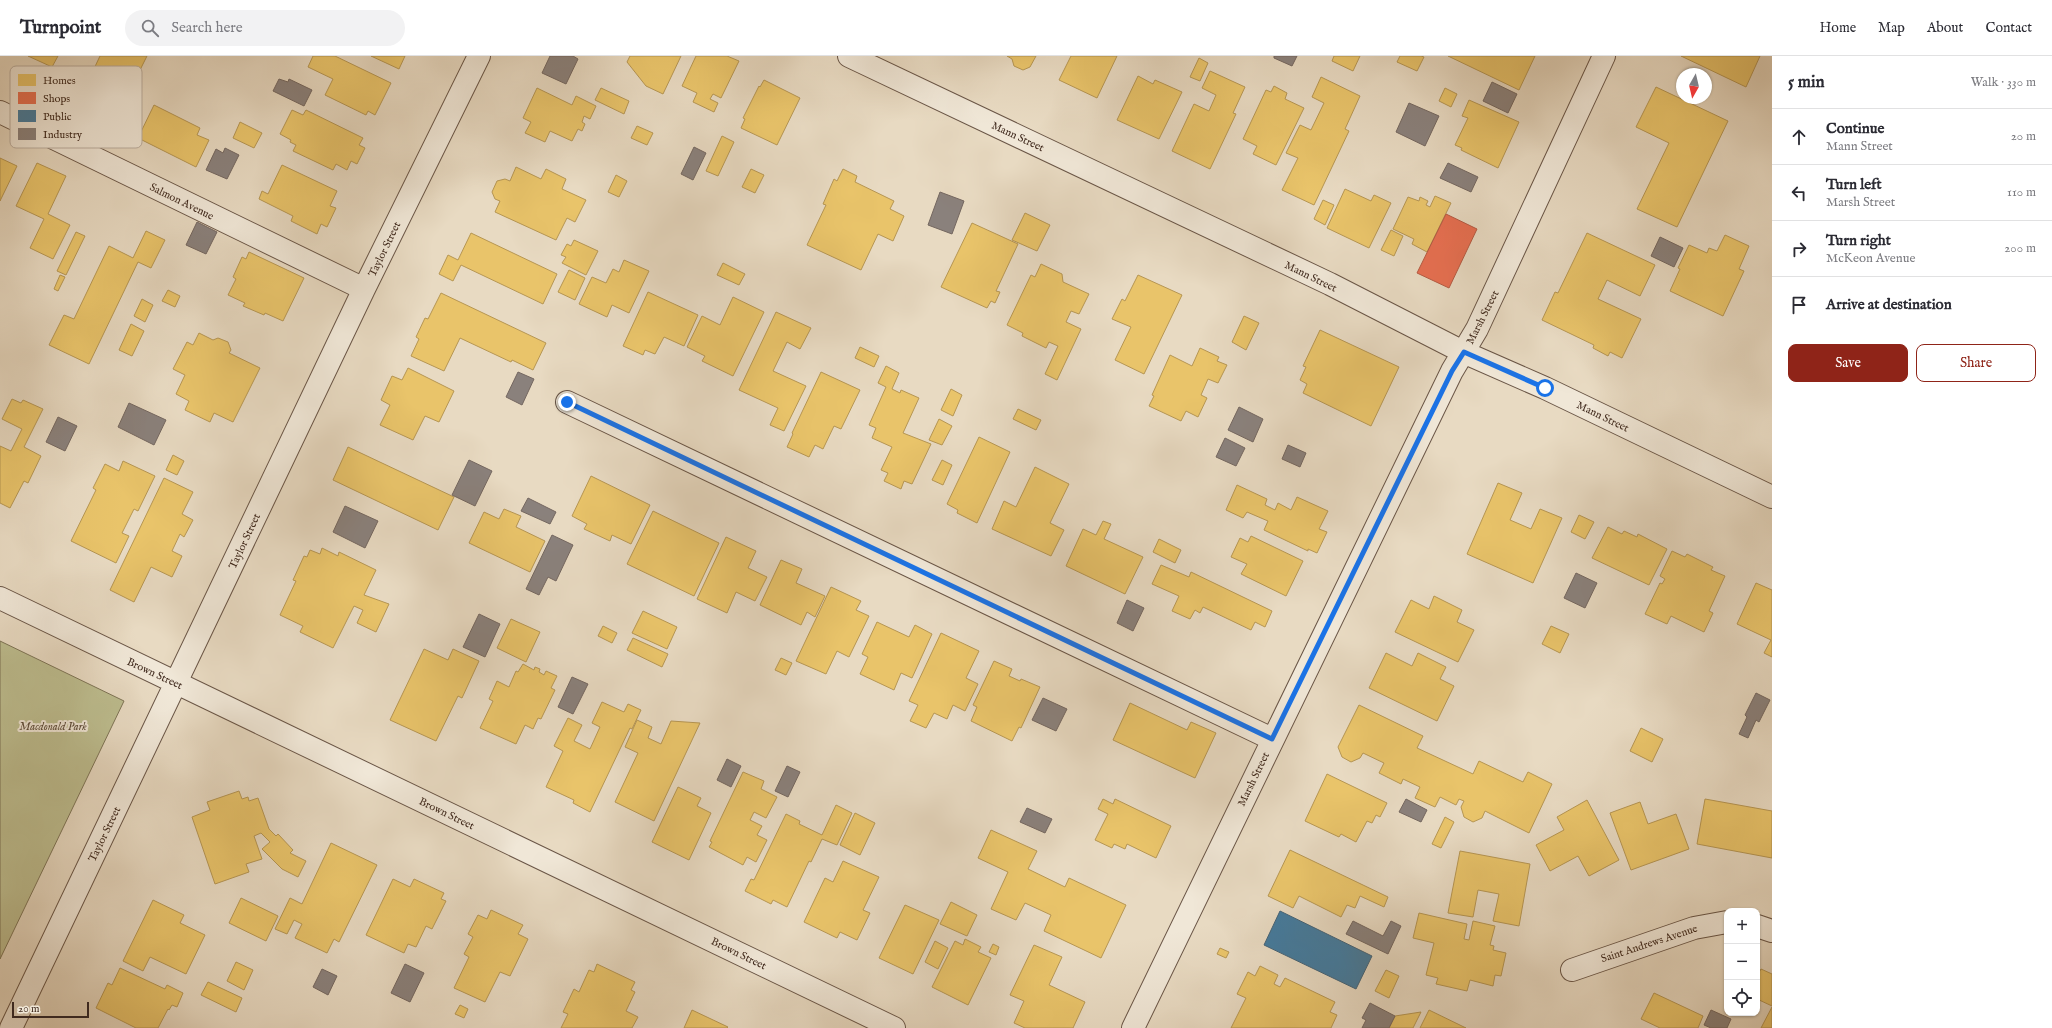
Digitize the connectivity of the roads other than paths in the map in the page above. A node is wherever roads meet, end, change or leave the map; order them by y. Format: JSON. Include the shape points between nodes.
{"nodes":[{"id":1,"x":479,"y":56,"type":"edge"},
{"id":2,"x":849,"y":56,"type":"edge"},
{"id":3,"x":1604,"y":56,"type":"edge"},
{"id":4,"x":0,"y":112,"type":"edge"},
{"id":5,"x":10,"y":117,"type":"edge"},
{"id":6,"x":74,"y":148,"type":"edge"},
{"id":7,"x":364,"y":289,"type":"junction"},
{"id":8,"x":1464,"y":352,"type":"junction"},
{"id":9,"x":567,"y":402,"type":"dead end"},
{"id":10,"x":1772,"y":497,"type":"edge"},
{"id":11,"x":0,"y":598,"type":"edge"},
{"id":12,"x":176,"y":683,"type":"junction"},
{"id":13,"x":1272,"y":739,"type":"junction"},
{"id":14,"x":1724,"y":923,"type":"edge"},
{"id":15,"x":1760,"y":927,"type":"edge"},
{"id":16,"x":1772,"y":931,"type":"edge"},
{"id":17,"x":1572,"y":970,"type":"dead end"},
{"id":18,"x":11,"y":1028,"type":"edge"},
{"id":19,"x":894,"y":1028,"type":"edge"},
{"id":20,"x":1133,"y":1028,"type":"edge"}],
"edges":[{"from":1,"to":7,"type":"street","name":"Taylor Street"},
{"from":2,"to":8,"type":"street","name":"Mann Street","via":[[1330,284]]},
{"from":3,"to":8,"type":"street","name":"Marsh Street"},
{"from":4,"to":5,"type":"street","name":"Salmon Avenue"},
{"from":6,"to":7,"type":"street","name":"Salmon Avenue"},
{"from":7,"to":12,"type":"street","name":"Taylor Street"},
{"from":8,"to":10,"type":"street","name":"Mann Street"},
{"from":8,"to":13,"type":"street","name":"Marsh Street","via":[[1452,371]]},
{"from":9,"to":13,"type":"street"},
{"from":11,"to":12,"type":"street","name":"Brown Street"},
{"from":12,"to":18,"type":"street","name":"Taylor Street"},
{"from":12,"to":19,"type":"street","name":"Brown Street"},
{"from":13,"to":20,"type":"street","name":"Marsh Street"},
{"from":14,"to":17,"type":"street","name":"Saint Andrews Avenue","via":[[1694,928]]},
{"from":15,"to":16,"type":"street"}]}
